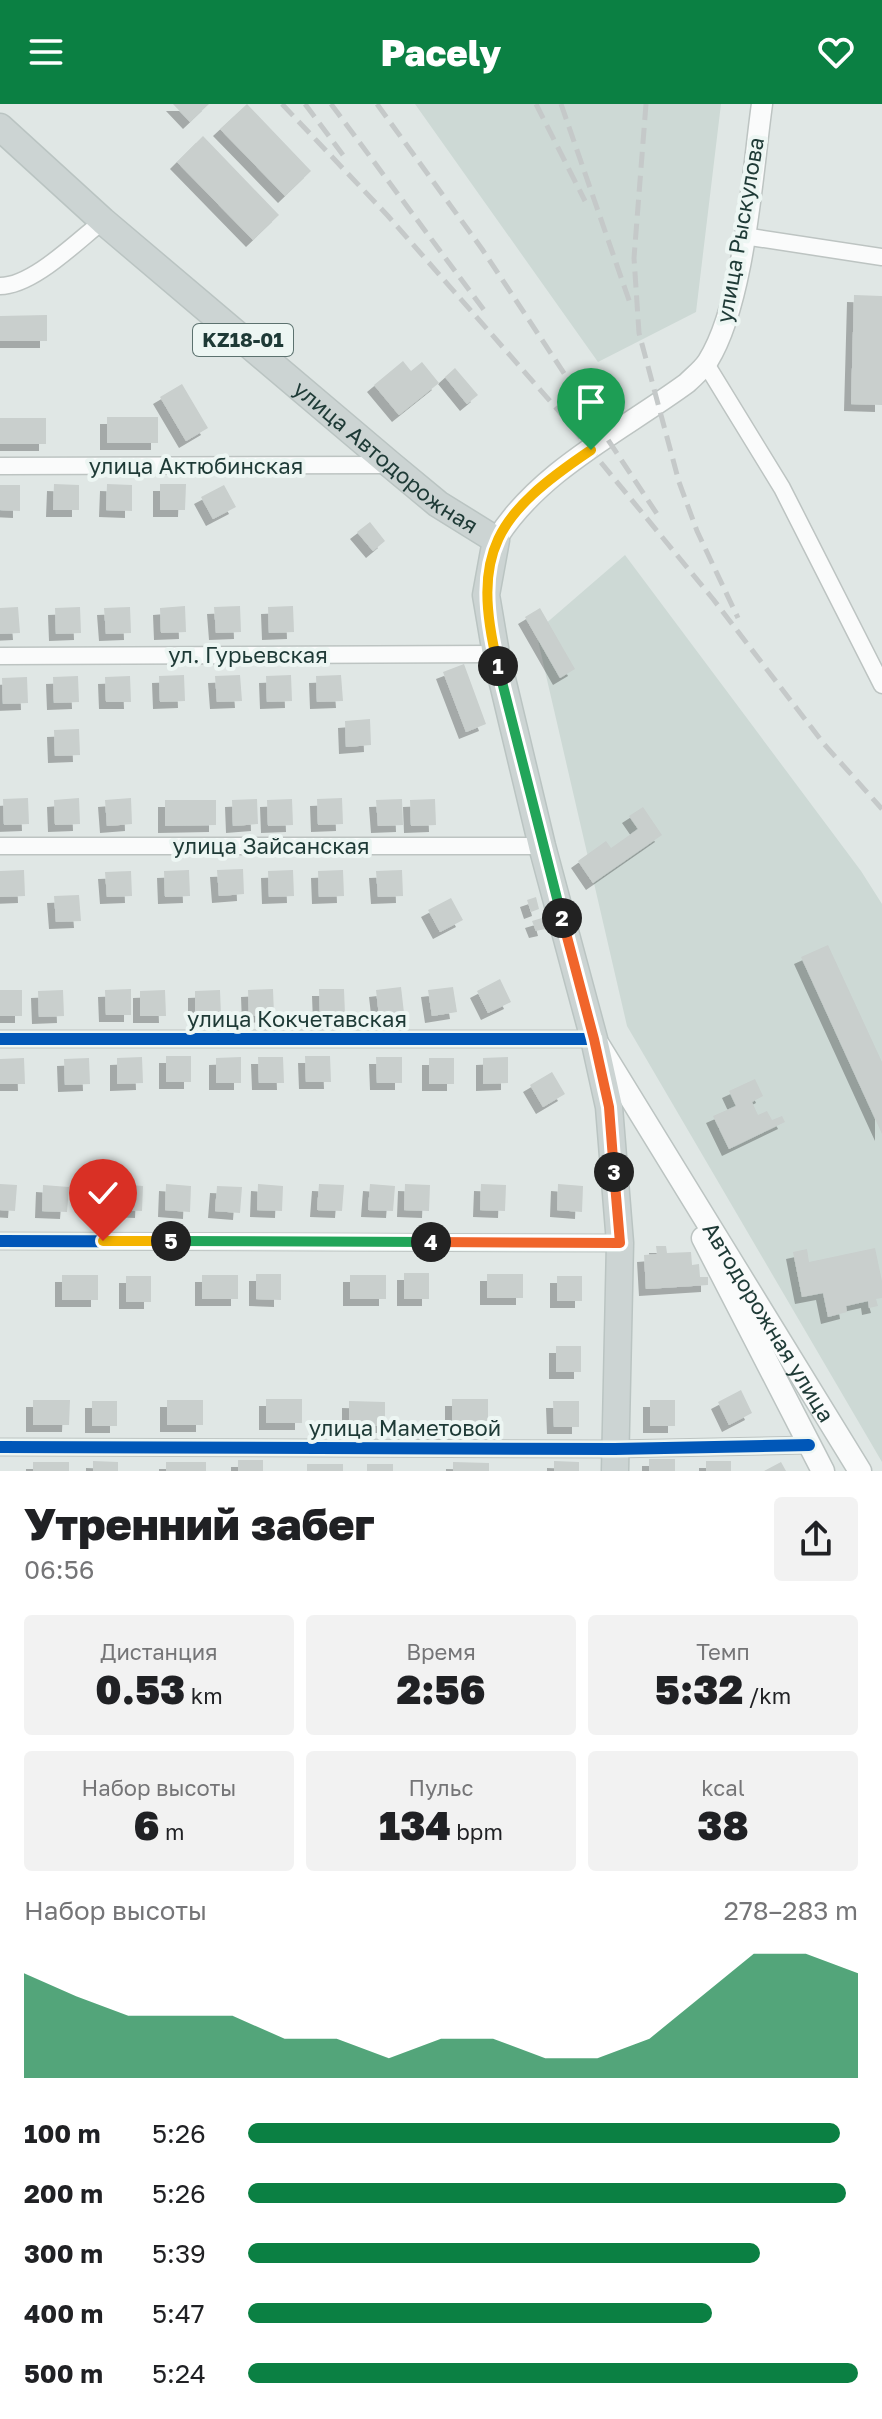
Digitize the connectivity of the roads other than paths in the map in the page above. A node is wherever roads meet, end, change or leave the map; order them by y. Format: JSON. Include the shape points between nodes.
{"nodes":[{"id":1,"x":762,"y":104,"type":"edge"},
{"id":2,"x":0,"y":127,"type":"edge"},
{"id":3,"x":103,"y":221,"type":"junction"},
{"id":4,"x":744,"y":236,"type":"junction"},
{"id":5,"x":882,"y":257,"type":"edge"},
{"id":6,"x":0,"y":286,"type":"edge"},
{"id":7,"x":706,"y":364,"type":"junction"},
{"id":8,"x":391,"y":465,"type":"junction"},
{"id":9,"x":0,"y":466,"type":"edge"},
{"id":10,"x":496,"y":540,"type":"junction"},
{"id":11,"x":496,"y":654,"type":"junction"},
{"id":12,"x":0,"y":656,"type":"edge"},
{"id":13,"x":882,"y":685,"type":"edge"},
{"id":14,"x":0,"y":846,"type":"edge"},
{"id":15,"x":542,"y":846,"type":"junction"},
{"id":16,"x":0,"y":1039,"type":"edge"},
{"id":17,"x":594,"y":1039,"type":"junction"},
{"id":18,"x":676,"y":1174,"type":"junction"},
{"id":19,"x":0,"y":1241,"type":"edge"},
{"id":20,"x":620,"y":1243,"type":"junction"},
{"id":21,"x":809,"y":1445,"type":"junction"},
{"id":22,"x":0,"y":1447,"type":"edge"},
{"id":23,"x":615,"y":1460,"type":"edge"},
{"id":24,"x":823,"y":1471,"type":"edge"},
{"id":25,"x":860,"y":1471,"type":"edge"}],
"edges":[{"from":1,"to":4,"type":"street","name":"улица Рыскулова"},
{"from":2,"to":3,"type":"main road","name":"улица Автодорожная","number":"KZ18-01"},
{"from":3,"to":6,"type":"street","via":[[26,280]]},
{"from":3,"to":8,"type":"main road","name":"улица Автодорожная","number":"KZ18-01"},
{"from":4,"to":5,"type":"street"},
{"from":4,"to":7,"type":"street","name":"улица Рыскулова","via":[[726,322]]},
{"from":7,"to":10,"type":"street","name":"улица Рыскулова","via":[[539,489],[510,517]]},
{"from":7,"to":13,"type":"street","via":[[782,488]]},
{"from":8,"to":9,"type":"street","name":"улица Актюбинская"},
{"from":8,"to":10,"type":"main road","name":"улица Автодорожная","number":"KZ18-01","via":[[438,504]]},
{"from":10,"to":11,"type":"main road","name":"улица Автодорожная","via":[[486,595]]},
{"from":11,"to":12,"type":"street","name":"ул. Гурьевская"},
{"from":11,"to":15,"type":"main road","name":"улица Автодорожная"},
{"from":14,"to":15,"type":"street","name":"улица Зайсанская"},
{"from":15,"to":17,"type":"main road","name":"улица Автодорожная"},
{"from":16,"to":17,"type":"street","name":"улица Кокчетавская"},
{"from":17,"to":18,"type":"main road","name":"Автодорожная улица"},
{"from":17,"to":20,"type":"main road","name":"улица Автодорожная","via":[[609,1107]]},
{"from":18,"to":21,"type":"main road","name":"Автодорожная улица","via":[[686,1206]]},
{"from":18,"to":25,"type":"main road","name":"Автодорожная улица"},
{"from":19,"to":20,"type":"street"},
{"from":20,"to":23,"type":"main road","name":"улица Автодорожная"},
{"from":21,"to":23,"type":"street","name":"улица Маметовой"},
{"from":21,"to":24,"type":"main road","name":"Автодорожная улица"},
{"from":22,"to":23,"type":"street","name":"улица Маметовой"}]}
